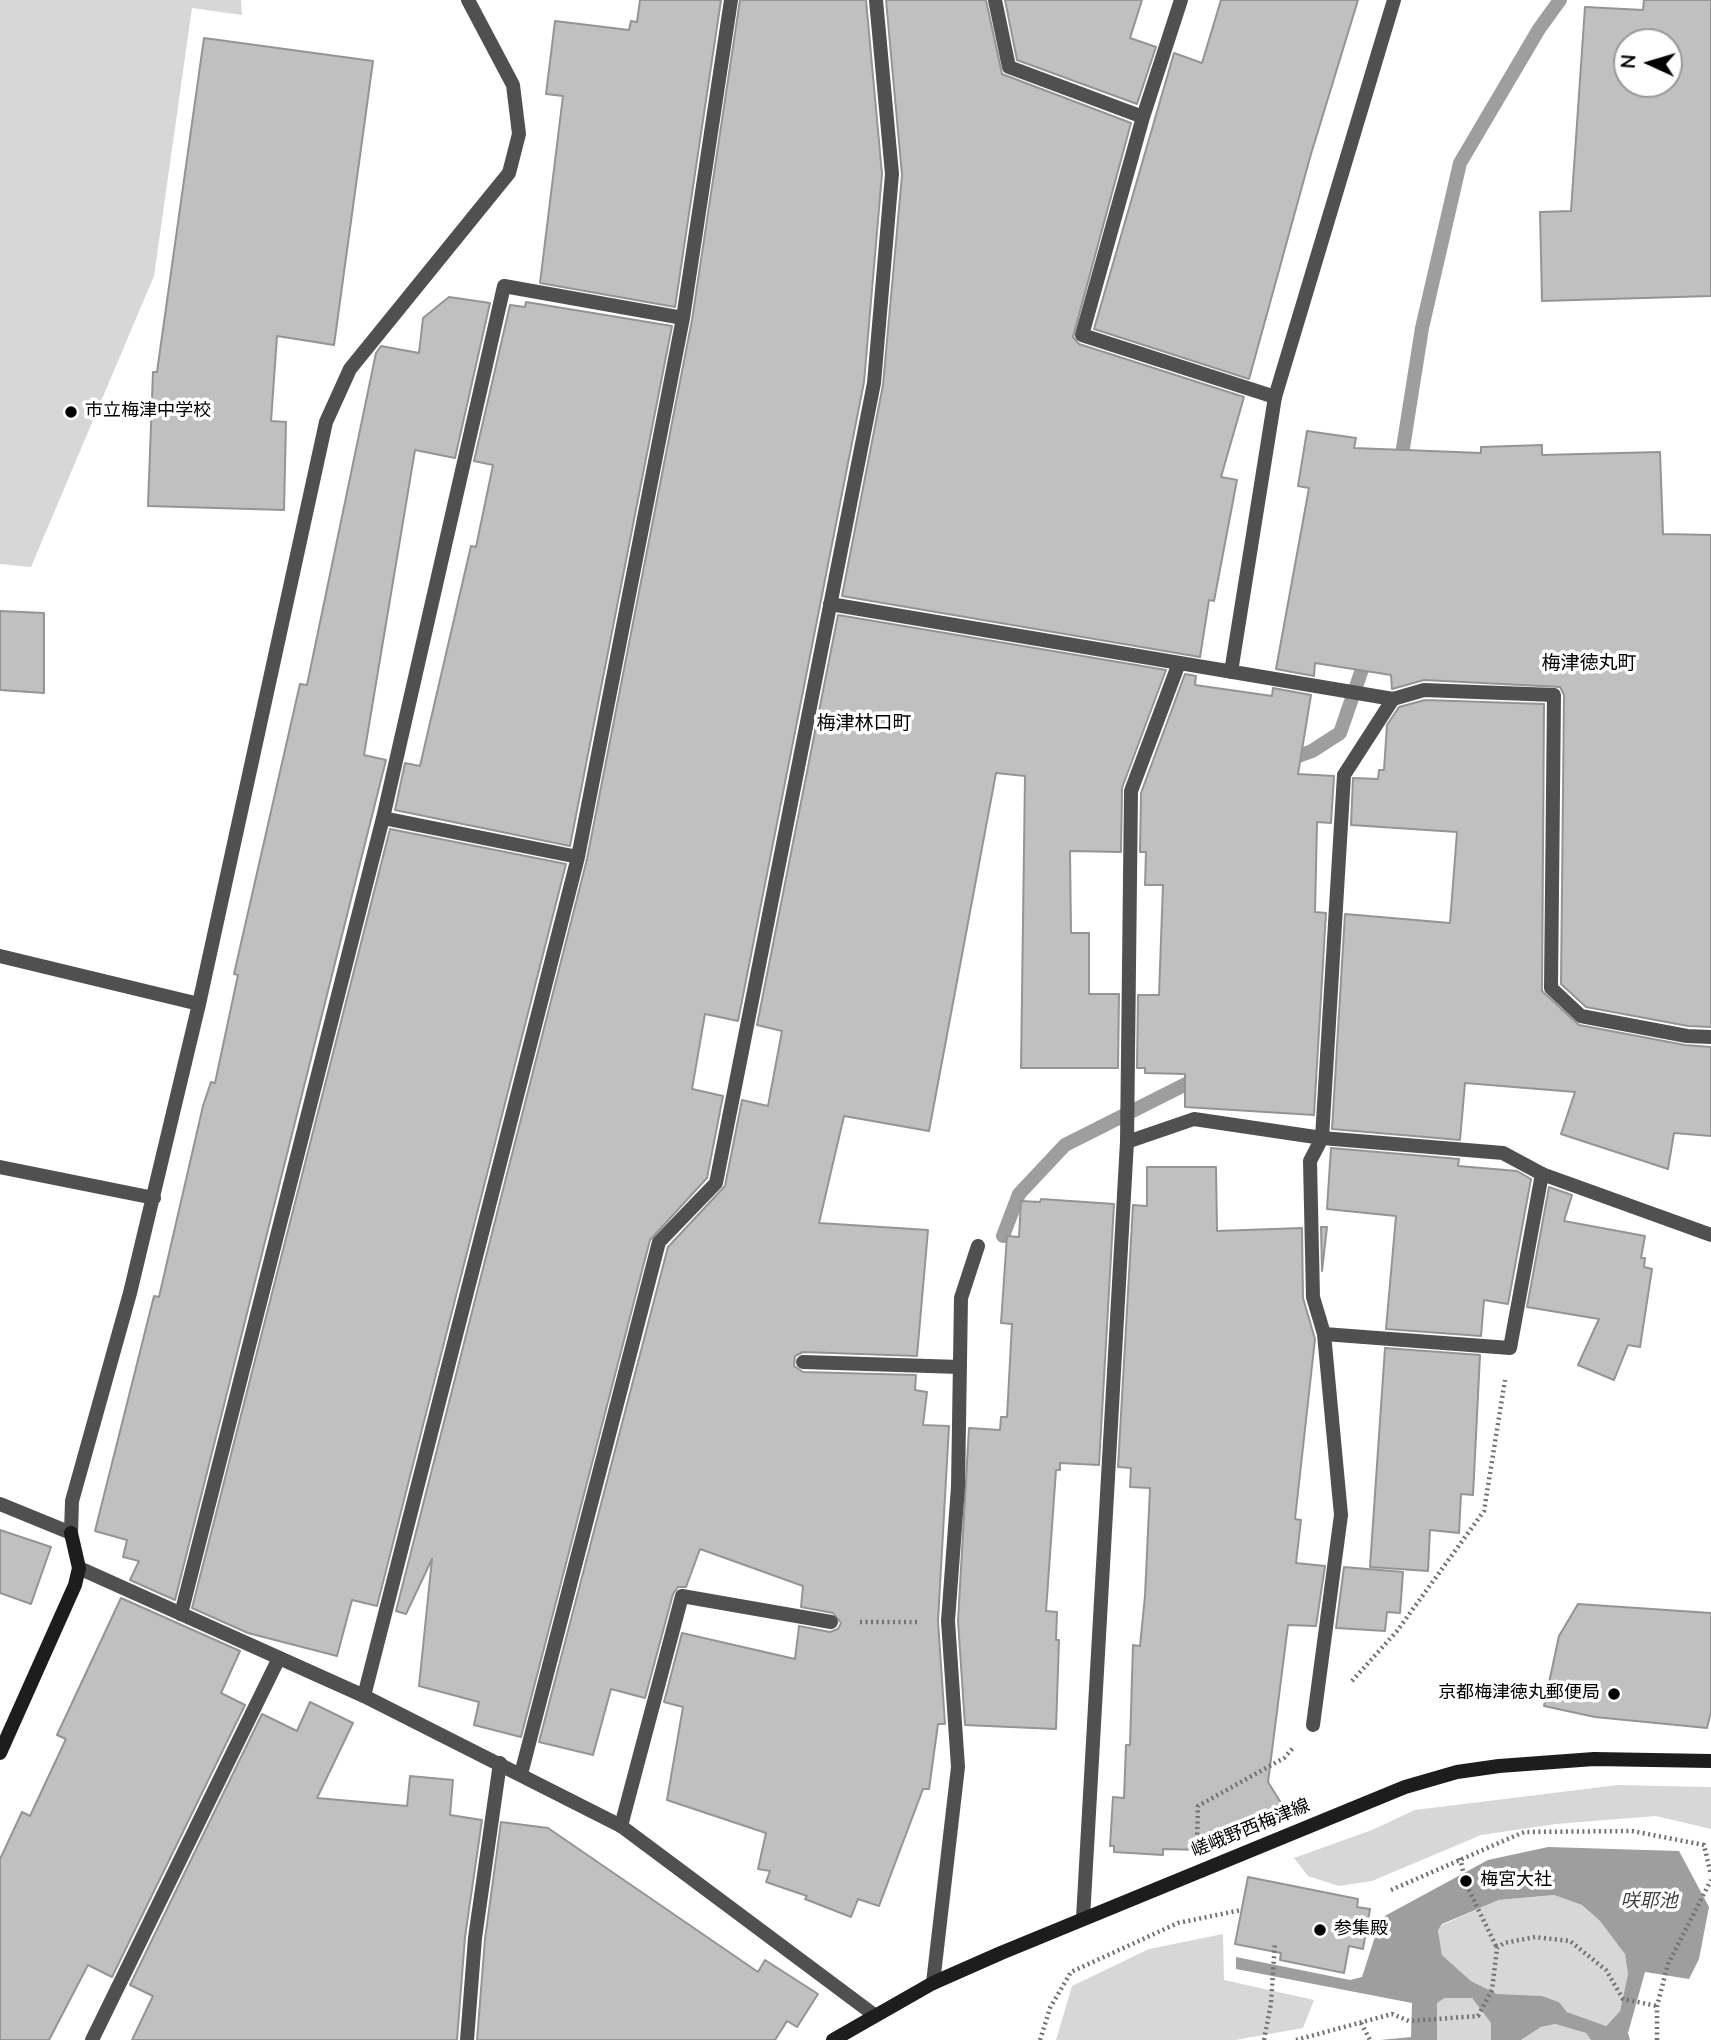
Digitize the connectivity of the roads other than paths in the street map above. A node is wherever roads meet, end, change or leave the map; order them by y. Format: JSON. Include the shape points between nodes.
{"nodes":[{"id":1,"x":468,"y":0,"type":"edge"},
{"id":2,"x":731,"y":0,"type":"edge"},
{"id":3,"x":876,"y":0,"type":"edge"},
{"id":4,"x":995,"y":0,"type":"edge"},
{"id":5,"x":1181,"y":0,"type":"edge"},
{"id":6,"x":1394,"y":0,"type":"edge"},
{"id":7,"x":1143,"y":117,"type":"junction"},
{"id":8,"x":683,"y":318,"type":"junction"},
{"id":9,"x":1275,"y":397,"type":"junction"},
{"id":10,"x":830,"y":604,"type":"junction"},
{"id":11,"x":1179,"y":663,"type":"junction"},
{"id":12,"x":1231,"y":672,"type":"junction"},
{"id":13,"x":1393,"y":699,"type":"junction"},
{"id":14,"x":383,"y":818,"type":"junction"},
{"id":15,"x":578,"y":857,"type":"junction"},
{"id":16,"x":0,"y":956,"type":"edge"},
{"id":17,"x":199,"y":1004,"type":"junction"},
{"id":18,"x":1711,"y":1037,"type":"edge"},
{"id":19,"x":1322,"y":1138,"type":"junction"},
{"id":20,"x":1127,"y":1142,"type":"junction"},
{"id":21,"x":0,"y":1167,"type":"edge"},
{"id":22,"x":1542,"y":1174,"type":"junction"},
{"id":23,"x":154,"y":1198,"type":"junction"},
{"id":24,"x":1711,"y":1235,"type":"edge"},
{"id":25,"x":978,"y":1246,"type":"dead end"},
{"id":26,"x":1324,"y":1334,"type":"junction"},
{"id":27,"x":803,"y":1362,"type":"dead end"},
{"id":28,"x":960,"y":1367,"type":"junction"},
{"id":29,"x":0,"y":1504,"type":"edge"},
{"id":30,"x":71,"y":1533,"type":"junction"},
{"id":31,"x":79,"y":1568,"type":"junction"},
{"id":32,"x":181,"y":1614,"type":"junction"},
{"id":33,"x":831,"y":1622,"type":"road end"},
{"id":34,"x":279,"y":1658,"type":"junction"},
{"id":35,"x":364,"y":1696,"type":"junction"},
{"id":36,"x":1313,"y":1726,"type":"road end"},
{"id":37,"x":1,"y":1749,"type":"edge"},
{"id":38,"x":1711,"y":1761,"type":"edge"},
{"id":39,"x":500,"y":1763,"type":"junction"},
{"id":40,"x":521,"y":1774,"type":"junction"},
{"id":41,"x":621,"y":1826,"type":"junction"},
{"id":42,"x":1083,"y":1918,"type":"junction"},
{"id":43,"x":933,"y":1983,"type":"junction"},
{"id":44,"x":873,"y":2014,"type":"junction"},
{"id":45,"x":92,"y":2040,"type":"edge"},
{"id":46,"x":467,"y":2040,"type":"edge"},
{"id":47,"x":833,"y":2040,"type":"edge"}],
"edges":[{"from":1,"to":17,"type":"street","via":[[513,85],[519,134],[509,173],[350,369],[326,422]]},
{"from":2,"to":8,"type":"street"},
{"from":3,"to":10,"type":"street","via":[[892,174],[874,383]]},
{"from":4,"to":7,"type":"street","via":[[1009,68]]},
{"from":5,"to":7,"type":"street"},
{"from":6,"to":9,"type":"street"},
{"from":7,"to":9,"type":"street","via":[[1082,335]]},
{"from":8,"to":14,"type":"street","via":[[504,286]]},
{"from":8,"to":15,"type":"street"},
{"from":9,"to":12,"type":"street"},
{"from":10,"to":11,"type":"street"},
{"from":10,"to":40,"type":"street","via":[[716,1183],[659,1242]]},
{"from":11,"to":12,"type":"street"},
{"from":11,"to":20,"type":"street","via":[[1131,791]]},
{"from":12,"to":13,"type":"street"},
{"from":13,"to":18,"type":"street","via":[[1424,690],[1553,695],[1551,988],[1581,1016]]},
{"from":13,"to":19,"type":"street","via":[[1344,775]]},
{"from":14,"to":15,"type":"street"},
{"from":14,"to":32,"type":"street"},
{"from":15,"to":35,"type":"street"},
{"from":16,"to":17,"type":"street"},
{"from":17,"to":23,"type":"street"},
{"from":19,"to":20,"type":"street","via":[[1194,1119]]},
{"from":19,"to":22,"type":"street","via":[[1503,1153]]},
{"from":19,"to":26,"type":"street","via":[[1310,1161],[1313,1297]]},
{"from":20,"to":42,"type":"street"},
{"from":21,"to":23,"type":"street"},
{"from":22,"to":24,"type":"street"},
{"from":22,"to":26,"type":"street","via":[[1510,1348]]},
{"from":23,"to":30,"type":"street","via":[[72,1501]]},
{"from":25,"to":28,"type":"street","via":[[961,1298]]},
{"from":26,"to":36,"type":"street","via":[[1341,1515]]},
{"from":27,"to":28,"type":"street"},
{"from":28,"to":43,"type":"street","via":[[958,1487],[948,1622],[958,1768]]},
{"from":29,"to":30,"type":"street"},
{"from":30,"to":31,"type":"main road"},
{"from":31,"to":32,"type":"street"},
{"from":31,"to":37,"type":"main road"},
{"from":32,"to":34,"type":"street"},
{"from":33,"to":41,"type":"street","via":[[682,1596]]},
{"from":34,"to":35,"type":"street"},
{"from":34,"to":45,"type":"street"},
{"from":35,"to":39,"type":"street"},
{"from":38,"to":42,"type":"main road","name":"嵯峨野西梅津線","via":[[1582,1760],[1457,1773],[1405,1787]]},
{"from":39,"to":40,"type":"street"},
{"from":39,"to":46,"type":"street","via":[[475,1938]]},
{"from":40,"to":41,"type":"street"},
{"from":41,"to":44,"type":"street"},
{"from":42,"to":43,"type":"main road","name":"嵯峨野西梅津線"},
{"from":43,"to":44,"type":"main road","name":"嵯峨野西梅津線"},
{"from":44,"to":47,"type":"main road","name":"嵯峨野西梅津線"}]}
